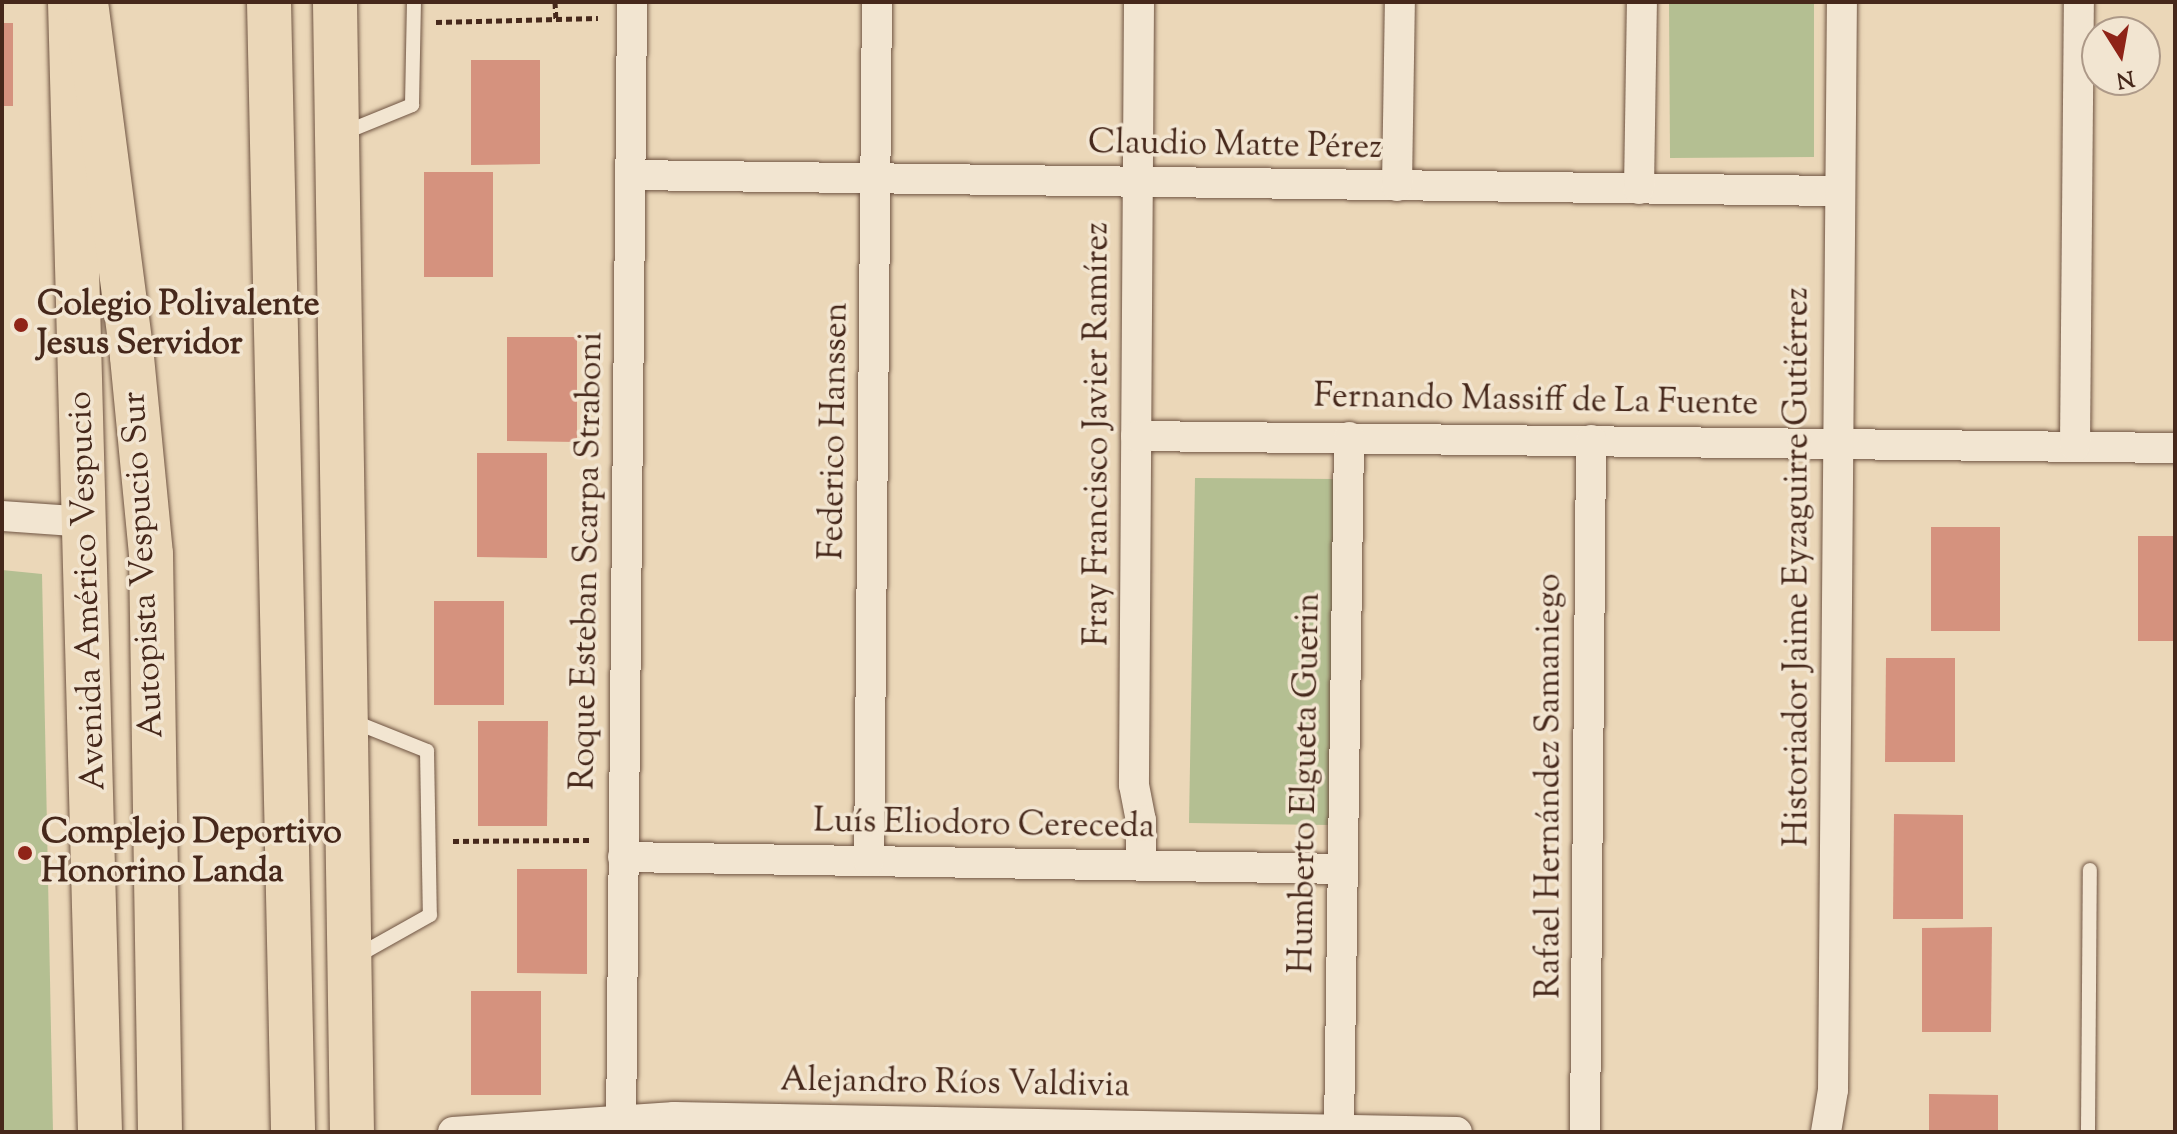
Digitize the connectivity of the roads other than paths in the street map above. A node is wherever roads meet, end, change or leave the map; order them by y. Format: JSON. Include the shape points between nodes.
{"nodes":[{"id":1,"x":70,"y":2,"type":"edge"},
{"id":2,"x":86,"y":2,"type":"edge"},
{"id":3,"x":269,"y":2,"type":"edge"},
{"id":4,"x":335,"y":2,"type":"edge"},
{"id":5,"x":414,"y":2,"type":"edge"},
{"id":6,"x":877,"y":2,"type":"edge"},
{"id":7,"x":1139,"y":2,"type":"edge"},
{"id":8,"x":1400,"y":2,"type":"edge"},
{"id":9,"x":1642,"y":2,"type":"edge"},
{"id":10,"x":1842,"y":2,"type":"edge"},
{"id":11,"x":2079,"y":2,"type":"edge"},
{"id":12,"x":632,"y":10,"type":"edge"},
{"id":13,"x":337,"y":135,"type":"junction"},
{"id":14,"x":630,"y":175,"type":"junction"},
{"id":15,"x":876,"y":179,"type":"junction"},
{"id":16,"x":1138,"y":183,"type":"junction"},
{"id":17,"x":1397,"y":186,"type":"junction"},
{"id":18,"x":1639,"y":189,"type":"junction"},
{"id":19,"x":1840,"y":191,"type":"junction"},
{"id":20,"x":1136,"y":436,"type":"junction"},
{"id":21,"x":1349,"y":437,"type":"junction"},
{"id":22,"x":1591,"y":440,"type":"junction"},
{"id":23,"x":1836,"y":443,"type":"junction"},
{"id":24,"x":2075,"y":446,"type":"junction"},
{"id":25,"x":2175,"y":448,"type":"edge"},
{"id":26,"x":2,"y":516,"type":"edge"},
{"id":27,"x":87,"y":522,"type":"junction"},
{"id":28,"x":346,"y":718,"type":"junction"},
{"id":29,"x":624,"y":848,"type":"junction"},
{"id":30,"x":869,"y":861,"type":"junction"},
{"id":31,"x":1141,"y":865,"type":"junction"},
{"id":32,"x":1343,"y":869,"type":"junction"},
{"id":33,"x":2090,"y":870,"type":"dead end"},
{"id":34,"x":349,"y":960,"type":"junction"},
{"id":35,"x":674,"y":1125,"type":"edge"},
{"id":36,"x":621,"y":1127,"type":"edge"},
{"id":37,"x":940,"y":1127,"type":"edge"},
{"id":38,"x":1207,"y":1130,"type":"edge"},
{"id":39,"x":1339,"y":1130,"type":"junction"},
{"id":40,"x":100,"y":1132,"type":"edge"},
{"id":41,"x":160,"y":1132,"type":"edge"},
{"id":42,"x":293,"y":1132,"type":"edge"},
{"id":43,"x":352,"y":1132,"type":"edge"},
{"id":44,"x":453,"y":1132,"type":"edge"},
{"id":45,"x":1457,"y":1132,"type":"edge"},
{"id":46,"x":1585,"y":1132,"type":"edge"},
{"id":47,"x":1826,"y":1132,"type":"edge"},
{"id":48,"x":2088,"y":1132,"type":"edge"}],
"edges":[{"from":1,"to":27,"type":"main road","name":"Avenida Américo Vespucio"},
{"from":2,"to":41,"type":"main road","name":"Autopista Vespucio Sur","via":[[132,357],[151,554]]},
{"from":3,"to":42,"type":"main road"},
{"from":4,"to":13,"type":"main road"},
{"from":5,"to":13,"type":"lane","via":[[412,105]]},
{"from":6,"to":15,"type":"street","name":"Federico Hanssen"},
{"from":7,"to":16,"type":"street","name":"Fray Francisco Javier Ramírez"},
{"from":8,"to":17,"type":"street"},
{"from":9,"to":18,"type":"street"},
{"from":10,"to":19,"type":"street","name":"Historiador Jaime Eyzaguirre Gutiérrez"},
{"from":11,"to":24,"type":"street"},
{"from":12,"to":14,"type":"street","name":"Roque Esteban Scarpa Straboni"},
{"from":13,"to":28,"type":"main road"},
{"from":14,"to":15,"type":"street","name":"Claudio Matte Pérez"},
{"from":14,"to":29,"type":"street","name":"Roque Esteban Scarpa Straboni"},
{"from":15,"to":16,"type":"street","name":"Claudio Matte Pérez"},
{"from":15,"to":30,"type":"street","name":"Federico Hanssen"},
{"from":16,"to":17,"type":"street","name":"Claudio Matte Pérez"},
{"from":16,"to":20,"type":"street","name":"Fray Francisco Javier Ramírez"},
{"from":17,"to":18,"type":"street","name":"Claudio Matte Pérez"},
{"from":18,"to":19,"type":"street","name":"Claudio Matte Pérez"},
{"from":19,"to":23,"type":"street","name":"Historiador Jaime Eyzaguirre Gutiérrez"},
{"from":20,"to":21,"type":"street","name":"Fernando Massiff de La Fuente"},
{"from":20,"to":31,"type":"street","name":"Fray Francisco Javier Ramírez","via":[[1134,785]]},
{"from":21,"to":22,"type":"street","name":"Fernando Massiff de La Fuente"},
{"from":21,"to":32,"type":"street","name":"Humberto Elgueta Guerin"},
{"from":22,"to":23,"type":"street","name":"Fernando Massiff de La Fuente"},
{"from":22,"to":46,"type":"street","name":"Rafael Hernández Samaniego"},
{"from":23,"to":24,"type":"street","name":"Fernando Massiff de La Fuente"},
{"from":23,"to":47,"type":"street","name":"Historiador Jaime Eyzaguirre Gutiérrez","via":[[1833,1090]]},
{"from":24,"to":25,"type":"street","name":"Fernando Massiff de La Fuente"},
{"from":26,"to":27,"type":"street"},
{"from":27,"to":40,"type":"main road","name":"Avenida Américo Vespucio"},
{"from":28,"to":34,"type":"main road"},
{"from":28,"to":34,"type":"lane","via":[[427,751],[430,915]]},
{"from":29,"to":30,"type":"street","name":"Luís Eliodoro Cereceda"},
{"from":29,"to":36,"type":"street","name":"Roque Esteban Scarpa Straboni"},
{"from":30,"to":31,"type":"street","name":"Luís Eliodoro Cereceda"},
{"from":31,"to":32,"type":"street","name":"Luís Eliodoro Cereceda"},
{"from":32,"to":39,"type":"street","name":"Humberto Elgueta Guerin"},
{"from":33,"to":48,"type":"lane"},
{"from":34,"to":43,"type":"main road"},
{"from":35,"to":36,"type":"street","name":"Alejandro Ríos Valdivia"},
{"from":35,"to":37,"type":"street","name":"Alejandro Ríos Valdivia"},
{"from":36,"to":44,"type":"street","name":"Alejandro Ríos Valdivia"},
{"from":37,"to":38,"type":"street","name":"Alejandro Ríos Valdivia"},
{"from":38,"to":39,"type":"street","name":"Alejandro Ríos Valdivia"},
{"from":39,"to":45,"type":"street","name":"Alejandro Ríos Valdivia"}]}
